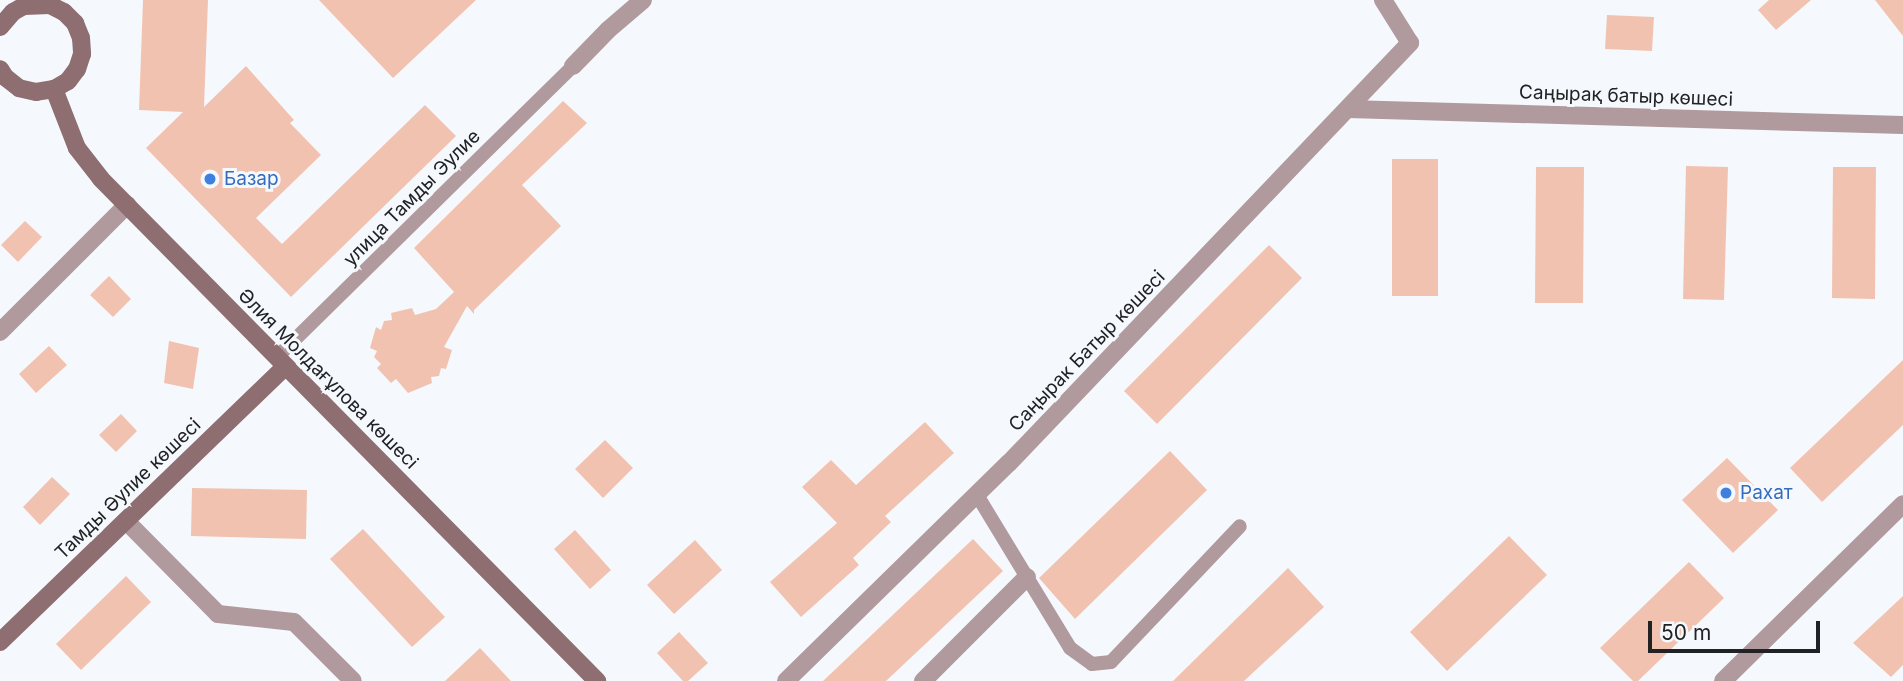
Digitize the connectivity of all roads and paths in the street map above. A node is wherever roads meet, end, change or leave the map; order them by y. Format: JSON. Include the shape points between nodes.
{"nodes":[{"id":1,"x":643,"y":0,"type":"edge"},
{"id":2,"x":1383,"y":0,"type":"edge"},
{"id":3,"x":51,"y":2,"type":"edge"},
{"id":4,"x":0,"y":27,"type":"edge"},
{"id":5,"x":573,"y":66,"type":"joint"},
{"id":6,"x":0,"y":69,"type":"edge"},
{"id":7,"x":54,"y":89,"type":"junction"},
{"id":8,"x":1348,"y":109,"type":"junction"},
{"id":9,"x":1903,"y":125,"type":"edge"},
{"id":10,"x":127,"y":205,"type":"junction"},
{"id":11,"x":0,"y":332,"type":"edge"},
{"id":12,"x":281,"y":362,"type":"junction"},
{"id":13,"x":978,"y":495,"type":"junction"},
{"id":14,"x":1903,"y":504,"type":"edge"},
{"id":15,"x":126,"y":521,"type":"junction"},
{"id":16,"x":1240,"y":526,"type":"dead end"},
{"id":17,"x":1027,"y":577,"type":"junction"},
{"id":18,"x":0,"y":642,"type":"edge"},
{"id":19,"x":353,"y":681,"type":"edge"},
{"id":20,"x":597,"y":681,"type":"edge"},
{"id":21,"x":786,"y":681,"type":"edge"},
{"id":22,"x":923,"y":681,"type":"edge"},
{"id":23,"x":1723,"y":681,"type":"edge"}],
"edges":[{"from":1,"to":5,"type":"street"},
{"from":2,"to":8,"type":"street","name":"Саңырак Батыр көшесі","via":[[1410,43]]},
{"from":3,"to":4,"type":"street","via":[[24,6]]},
{"from":3,"to":7,"type":"street","via":[[75,23],[82,54],[68,81]]},
{"from":5,"to":12,"type":"lane","name":"улица Тамды Эулие"},
{"from":6,"to":7,"type":"street","via":[[19,88],[36,92]]},
{"from":7,"to":10,"type":"street","name":"Әлия Молдағұлова көшесі","via":[[77,148]]},
{"from":8,"to":9,"type":"street","name":"Саңырақ батыр көшесі"},
{"from":8,"to":13,"type":"street","name":"Саңырак Батыр көшесі"},
{"from":10,"to":11,"type":"street"},
{"from":10,"to":12,"type":"street","name":"Әлия Молдағұлова көшесі"},
{"from":12,"to":15,"type":"street","name":"Тамды Әулие көшесі"},
{"from":12,"to":20,"type":"street","name":"Әлия Молдағұлова көшесі"},
{"from":13,"to":17,"type":"lane"},
{"from":13,"to":21,"type":"street","name":"Саңырак Батыр көшесі"},
{"from":14,"to":23,"type":"street"},
{"from":15,"to":18,"type":"street","name":"Тамды Әулие көшесі"},
{"from":15,"to":19,"type":"street","via":[[218,614],[294,622]]},
{"from":16,"to":17,"type":"lane","via":[[1111,662],[1092,664],[1070,648]]},
{"from":17,"to":22,"type":"street"}]}
